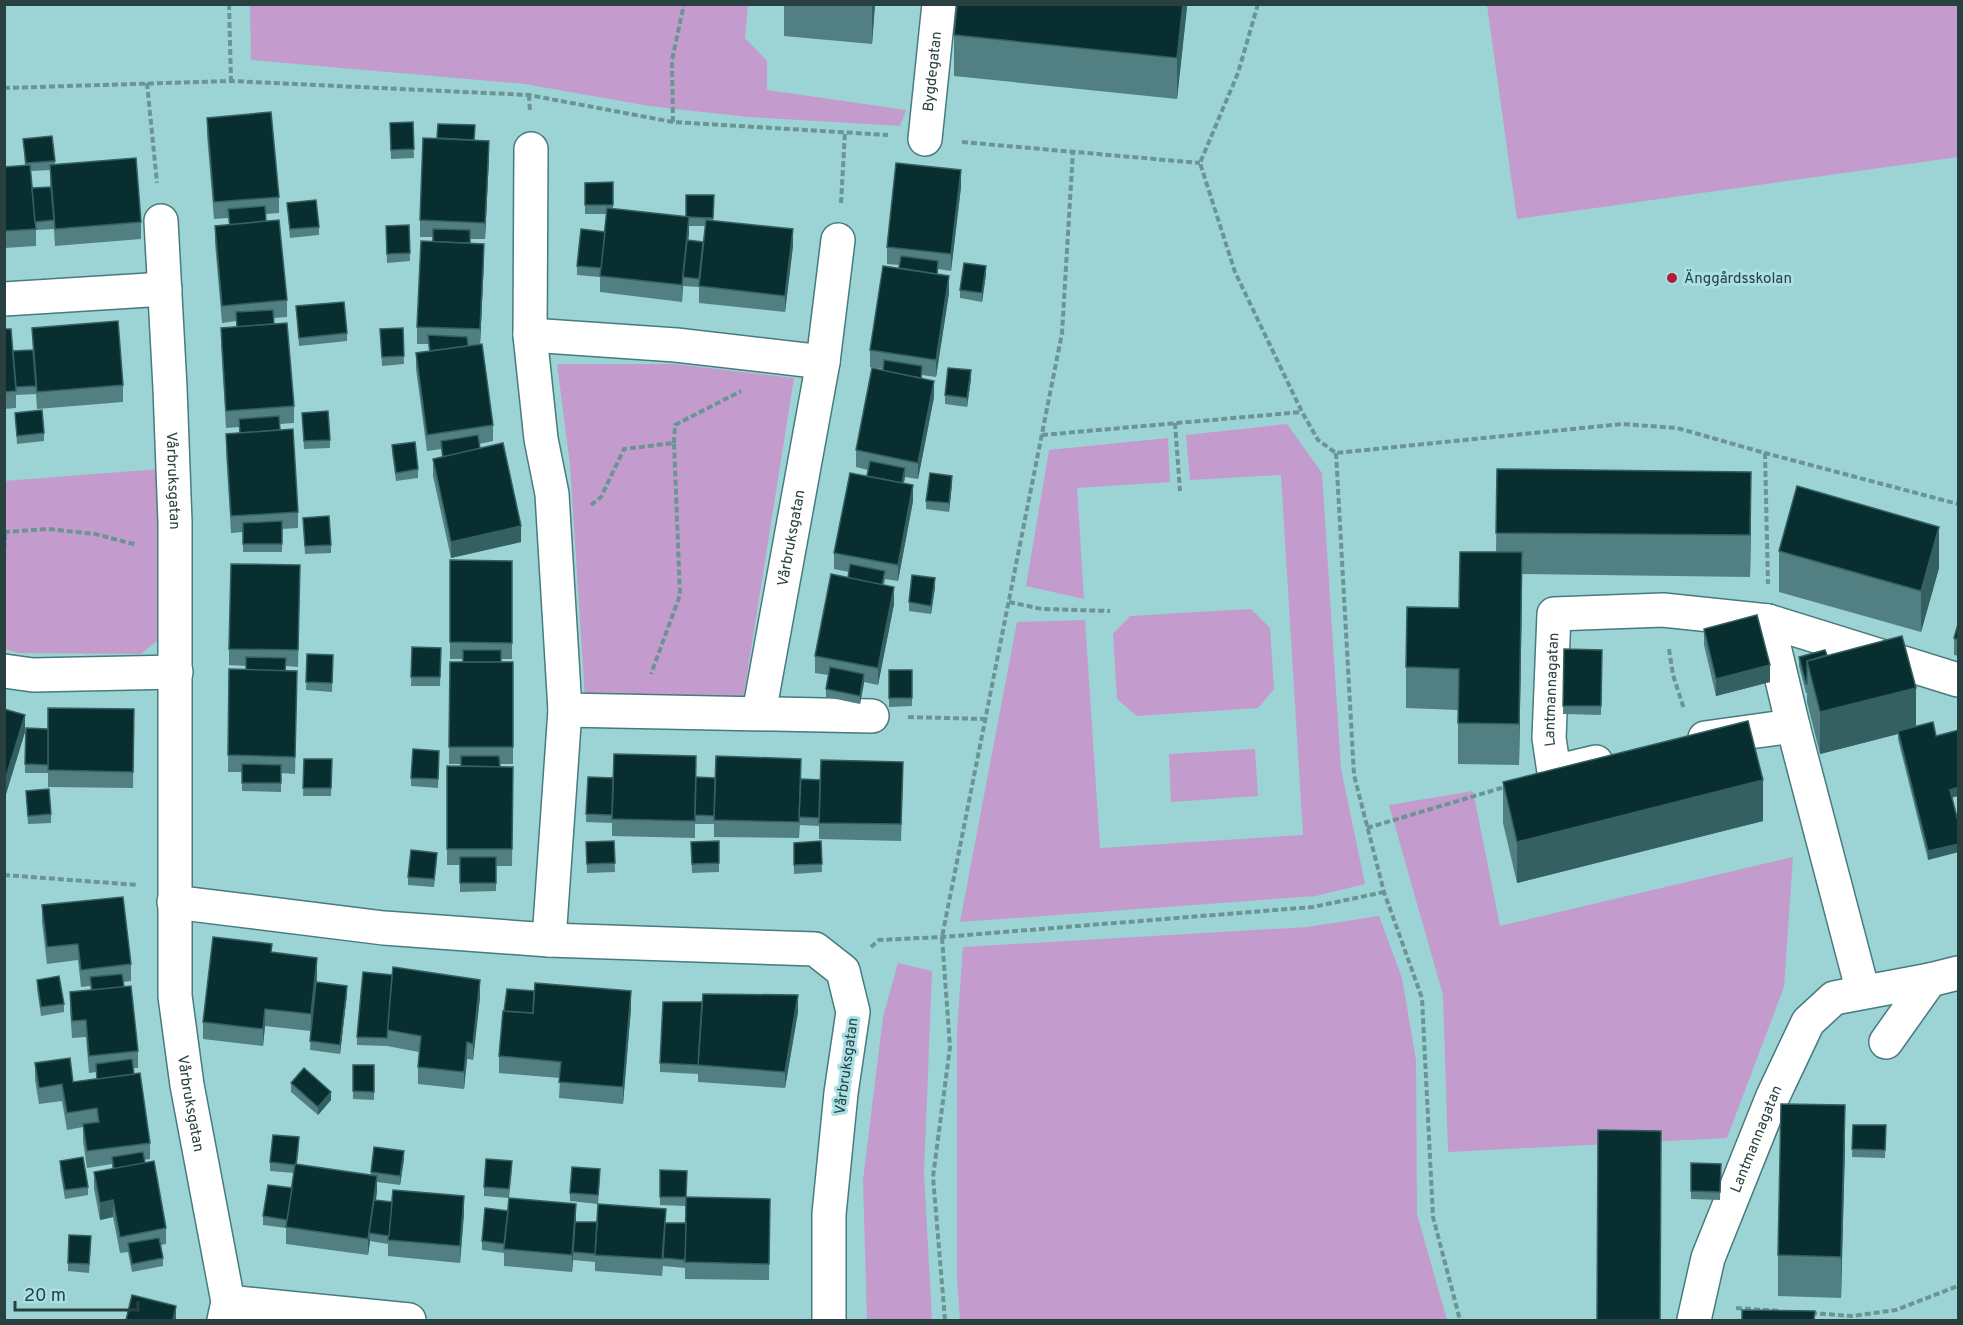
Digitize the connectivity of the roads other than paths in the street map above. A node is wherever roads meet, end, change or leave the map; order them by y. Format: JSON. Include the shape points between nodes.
{"nodes":[{"id":1,"x":939,"y":4,"type":"edge"},
{"id":2,"x":925,"y":139,"type":"road end"},
{"id":3,"x":531,"y":149,"type":"dead end"},
{"id":4,"x":161,"y":221,"type":"road end"},
{"id":5,"x":838,"y":240,"type":"road end"},
{"id":6,"x":165,"y":289,"type":"junction"},
{"id":7,"x":4,"y":299,"type":"edge"},
{"id":8,"x":530,"y":335,"type":"junction"},
{"id":9,"x":824,"y":362,"type":"junction"},
{"id":10,"x":1768,"y":621,"type":"junction"},
{"id":11,"x":4,"y":671,"type":"edge"},
{"id":12,"x":176,"y":672,"type":"junction"},
{"id":13,"x":1956,"y":687,"type":"edge"},
{"id":14,"x":565,"y":710,"type":"junction"},
{"id":15,"x":759,"y":713,"type":"junction"},
{"id":16,"x":872,"y":716,"type":"road end"},
{"id":17,"x":1793,"y":726,"type":"junction"},
{"id":18,"x":1687,"y":741,"type":"edge"},
{"id":19,"x":1624,"y":756,"type":"edge"},
{"id":20,"x":174,"y":895,"type":"junction"},
{"id":21,"x":549,"y":940,"type":"junction"},
{"id":22,"x":1944,"y":977,"type":"edge"},
{"id":23,"x":1863,"y":992,"type":"junction"},
{"id":24,"x":1886,"y":1042,"type":"dead end"},
{"id":25,"x":226,"y":1311,"type":"edge"},
{"id":26,"x":1696,"y":1313,"type":"edge"},
{"id":27,"x":410,"y":1320,"type":"edge"},
{"id":28,"x":829,"y":1320,"type":"edge"}],
"edges":[{"from":1,"to":2,"type":"street","name":"Bygdegatan"},
{"from":3,"to":8,"type":"street"},
{"from":4,"to":6,"type":"street","name":"Vårbruksgatan"},
{"from":5,"to":9,"type":"street","name":"Vårbruksgatan"},
{"from":6,"to":7,"type":"street"},
{"from":6,"to":12,"type":"street","name":"Vårbruksgatan"},
{"from":8,"to":9,"type":"street","via":[[676,345]]},
{"from":8,"to":14,"type":"street","via":[[541,439],[552,494]]},
{"from":9,"to":15,"type":"street","name":"Vårbruksgatan"},
{"from":10,"to":13,"type":"street","name":"Lantmannagatan"},
{"from":10,"to":17,"type":"street"},
{"from":10,"to":19,"type":"street","name":"Lantmannagatan","via":[[1663,610],[1554,614],[1549,738],[1554,772]]},
{"from":11,"to":12,"type":"street","via":[[33,675]]},
{"from":12,"to":20,"type":"street","name":"Vårbruksgatan"},
{"from":14,"to":15,"type":"street"},
{"from":14,"to":21,"type":"street"},
{"from":15,"to":16,"type":"street"},
{"from":17,"to":18,"type":"street"},
{"from":17,"to":23,"type":"street"},
{"from":20,"to":21,"type":"street","via":[[384,928]]},
{"from":20,"to":25,"type":"street","name":"Vårbruksgatan","via":[[176,1007]]},
{"from":21,"to":28,"type":"street","name":"Vårbruksgatan","via":[[815,950],[843,970],[853,1012],[830,1214]]},
{"from":22,"to":23,"type":"street","name":"Lantmannagatan"},
{"from":22,"to":24,"type":"street","name":"Lantmannagatan"},
{"from":23,"to":26,"type":"street","name":"Lantmannagatan","via":[[1833,998],[1808,1022],[1773,1096],[1708,1257]]},
{"from":25,"to":27,"type":"street","name":"Vårbruksgatan"}]}
